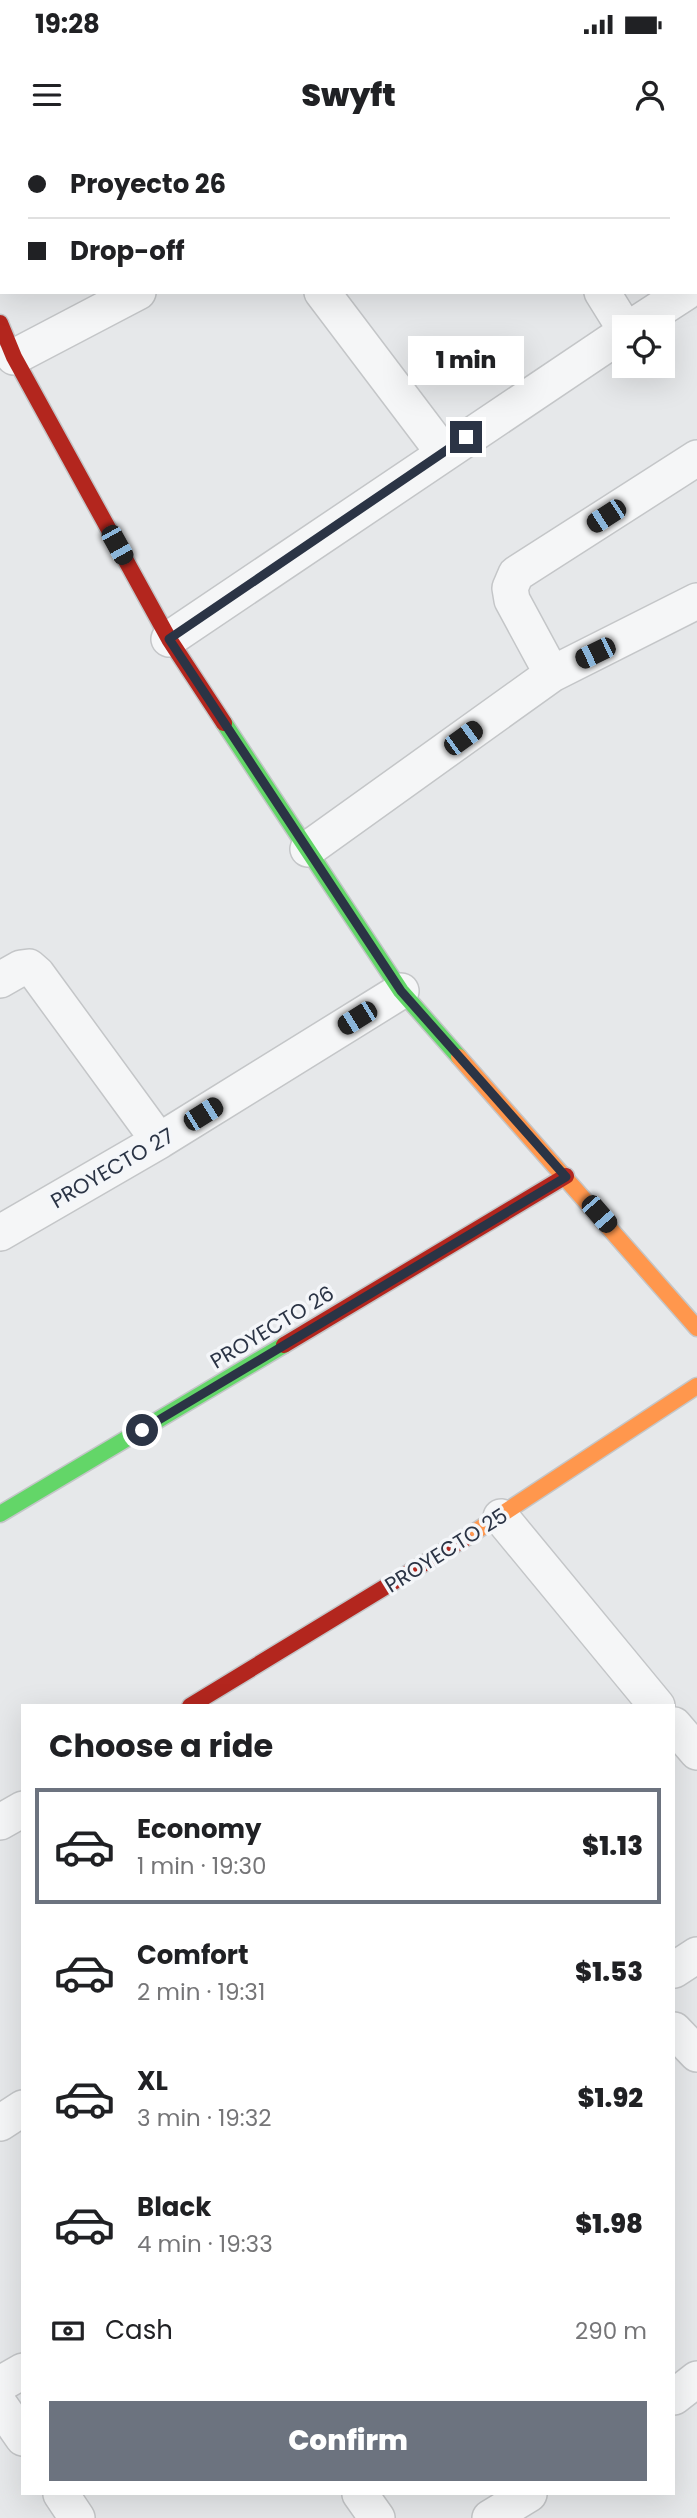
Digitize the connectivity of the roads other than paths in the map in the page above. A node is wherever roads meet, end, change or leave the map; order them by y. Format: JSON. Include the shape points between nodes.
{"nodes":[{"id":1,"x":134,"y":294,"type":"edge"},
{"id":2,"x":323,"y":294,"type":"edge"},
{"id":3,"x":603,"y":294,"type":"edge"},
{"id":4,"x":683,"y":294,"type":"edge"},
{"id":5,"x":616,"y":315,"type":"edge"},
{"id":6,"x":651,"y":315,"type":"edge"},
{"id":7,"x":0,"y":323,"type":"edge"},
{"id":8,"x":612,"y":339,"type":"edge"},
{"id":9,"x":15,"y":357,"type":"junction"},
{"id":10,"x":443,"y":452,"type":"junction"},
{"id":11,"x":697,"y":458,"type":"edge"},
{"id":12,"x":692,"y":614,"type":"edge"},
{"id":13,"x":169,"y":639,"type":"junction"},
{"id":14,"x":552,"y":674,"type":"junction"},
{"id":15,"x":308,"y":849,"type":"junction"},
{"id":16,"x":15,"y":974,"type":"edge"},
{"id":17,"x":401,"y":991,"type":"junction"},
{"id":18,"x":159,"y":1141,"type":"junction"},
{"id":19,"x":566,"y":1177,"type":"junction"},
{"id":20,"x":0,"y":1233,"type":"edge"},
{"id":21,"x":697,"y":1328,"type":"edge"},
{"id":22,"x":697,"y":1386,"type":"edge"},
{"id":23,"x":0,"y":1514,"type":"edge"},
{"id":24,"x":501,"y":1517,"type":"junction"},
{"id":25,"x":193,"y":1704,"type":"edge"},
{"id":26,"x":654,"y":1704,"type":"edge"},
{"id":27,"x":675,"y":1728,"type":"edge"},
{"id":28,"x":697,"y":1752,"type":"edge"},
{"id":29,"x":21,"y":1809,"type":"edge"},
{"id":30,"x":0,"y":1822,"type":"edge"},
{"id":31,"x":697,"y":1955,"type":"edge"},
{"id":32,"x":675,"y":1969,"type":"edge"},
{"id":33,"x":675,"y":2031,"type":"edge"},
{"id":34,"x":697,"y":2054,"type":"edge"},
{"id":35,"x":21,"y":2109,"type":"edge"},
{"id":36,"x":0,"y":2123,"type":"edge"},
{"id":37,"x":21,"y":2372,"type":"edge"},
{"id":38,"x":697,"y":2379,"type":"edge"},
{"id":39,"x":0,"y":2384,"type":"edge"},
{"id":40,"x":675,"y":2396,"type":"edge"},
{"id":41,"x":0,"y":2405,"type":"edge"},
{"id":42,"x":21,"y":2435,"type":"edge"},
{"id":43,"x":62,"y":2495,"type":"edge"},
{"id":44,"x":361,"y":2495,"type":"edge"},
{"id":45,"x":526,"y":2495,"type":"edge"},
{"id":46,"x":77,"y":2518,"type":"edge"},
{"id":47,"x":377,"y":2518,"type":"edge"},
{"id":48,"x":490,"y":2518,"type":"edge"}],
"edges":[{"from":1,"to":9,"type":"street"},
{"from":2,"to":10,"type":"street"},
{"from":3,"to":5,"type":"street"},
{"from":4,"to":6,"type":"street"},
{"from":7,"to":9,"type":"street"},
{"from":8,"to":10,"type":"street"},
{"from":9,"to":13,"type":"street"},
{"from":10,"to":13,"type":"street"},
{"from":11,"to":14,"type":"street","via":[[516,574],[510,588],[512,600]]},
{"from":12,"to":14,"type":"street"},
{"from":13,"to":15,"type":"street"},
{"from":14,"to":15,"type":"street"},
{"from":15,"to":17,"type":"street"},
{"from":16,"to":18,"type":"street","via":[[37,974]]},
{"from":17,"to":18,"type":"street","name":"PROYECTO 27"},
{"from":17,"to":19,"type":"street"},
{"from":18,"to":20,"type":"street","name":"PROYECTO 27"},
{"from":19,"to":21,"type":"street"},
{"from":19,"to":23,"type":"street","name":"PROYECTO 26"},
{"from":22,"to":24,"type":"street","name":"PROYECTO 25"},
{"from":24,"to":25,"type":"street","name":"PROYECTO 25"},
{"from":24,"to":26,"type":"street"},
{"from":27,"to":28,"type":"street"},
{"from":29,"to":30,"type":"street"},
{"from":31,"to":32,"type":"street"},
{"from":33,"to":34,"type":"street"},
{"from":35,"to":36,"type":"street"},
{"from":37,"to":39,"type":"street"},
{"from":38,"to":40,"type":"street"},
{"from":41,"to":42,"type":"street"},
{"from":43,"to":46,"type":"street"},
{"from":44,"to":47,"type":"street"},
{"from":45,"to":48,"type":"street"}]}
